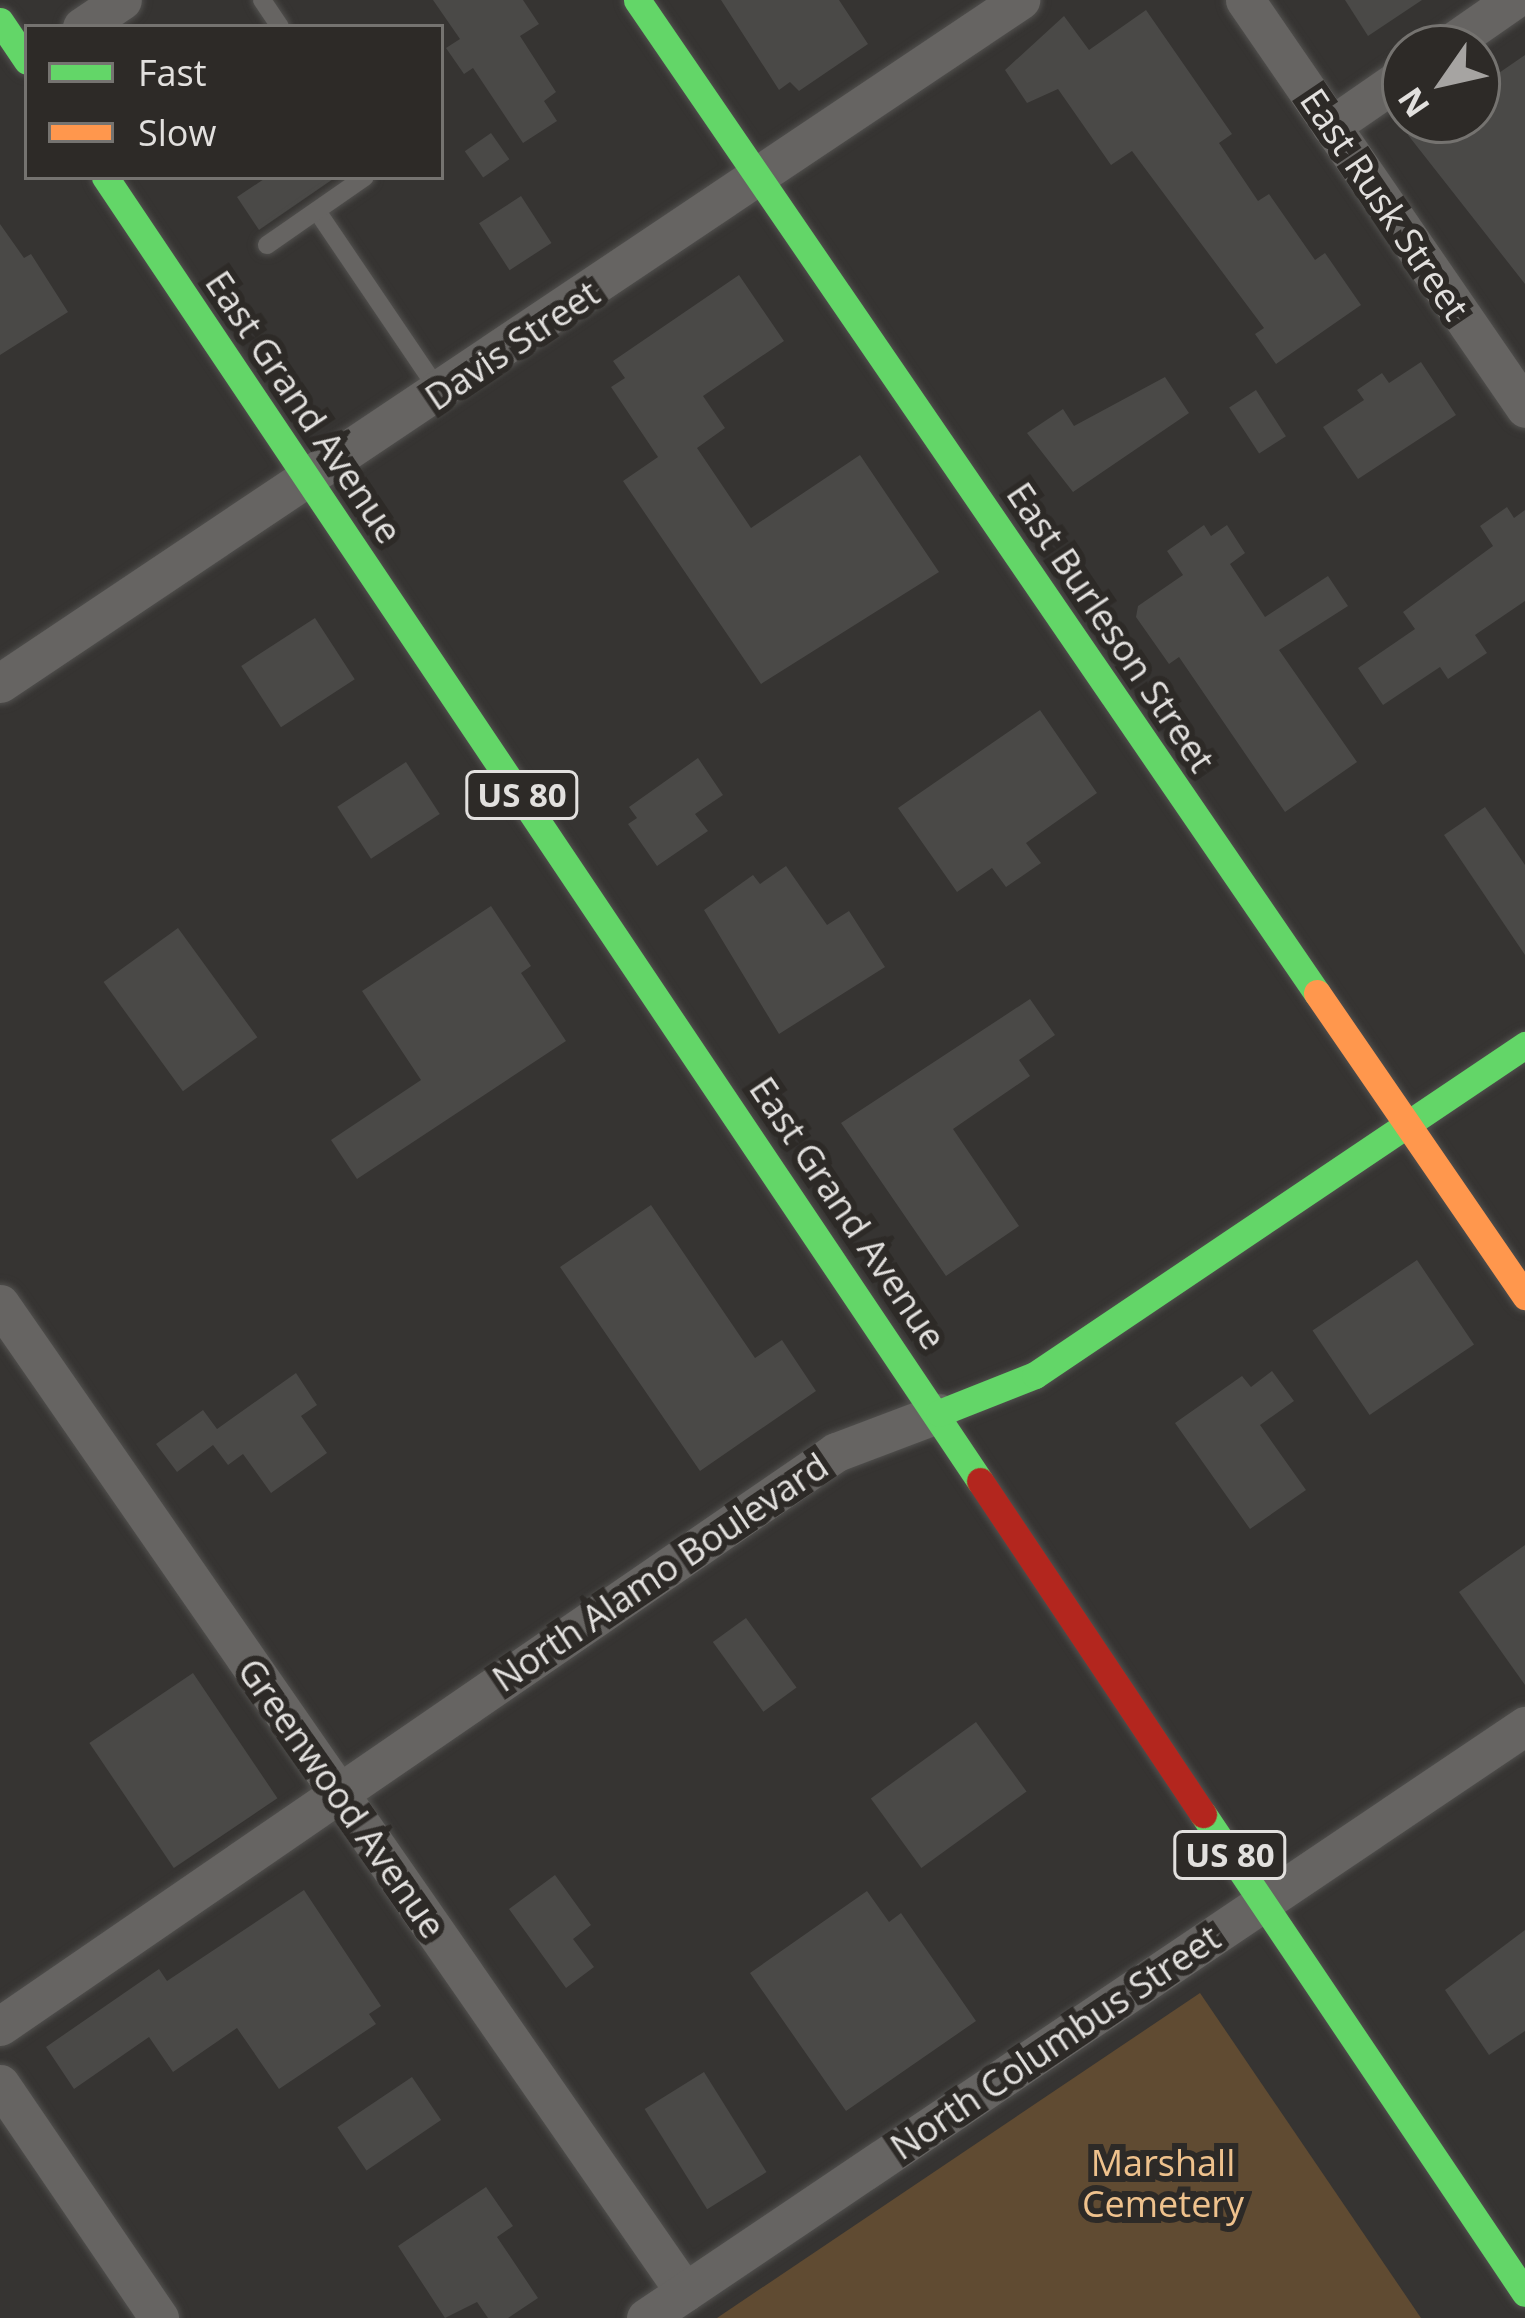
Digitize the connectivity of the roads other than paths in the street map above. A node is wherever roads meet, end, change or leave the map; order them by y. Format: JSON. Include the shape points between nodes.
{"nodes":[{"id":1,"x":122,"y":0,"type":"edge"},
{"id":2,"x":638,"y":0,"type":"edge"},
{"id":3,"x":1020,"y":0,"type":"edge"},
{"id":4,"x":1246,"y":0,"type":"edge"},
{"id":5,"x":1514,"y":0,"type":"edge"},
{"id":6,"x":0,"y":21,"type":"edge"},
{"id":7,"x":86,"y":24,"type":"edge"},
{"id":8,"x":1479,"y":24,"type":"edge"},
{"id":9,"x":24,"y":58,"type":"edge"},
{"id":10,"x":1381,"y":92,"type":"edge"},
{"id":11,"x":1331,"y":126,"type":"junction"},
{"id":12,"x":107,"y":180,"type":"edge"},
{"id":13,"x":360,"y":180,"type":"edge"},
{"id":14,"x":761,"y":180,"type":"junction"},
{"id":15,"x":317,"y":211,"type":"junction"},
{"id":16,"x":267,"y":244,"type":"dead end"},
{"id":17,"x":440,"y":393,"type":"junction"},
{"id":18,"x":1525,"y":408,"type":"edge"},
{"id":19,"x":309,"y":478,"type":"junction"},
{"id":20,"x":0,"y":683,"type":"edge"},
{"id":21,"x":1525,"y":1045,"type":"edge"},
{"id":22,"x":1408,"y":1124,"type":"junction"},
{"id":23,"x":1525,"y":1296,"type":"edge"},
{"id":24,"x":0,"y":1304,"type":"edge"},
{"id":25,"x":939,"y":1413,"type":"junction"},
{"id":26,"x":1525,"y":1726,"type":"edge"},
{"id":27,"x":338,"y":1791,"type":"junction"},
{"id":28,"x":1262,"y":1904,"type":"junction"},
{"id":29,"x":0,"y":2026,"type":"edge"},
{"id":30,"x":0,"y":2084,"type":"edge"},
{"id":31,"x":685,"y":2292,"type":"junction"},
{"id":32,"x":1525,"y":2293,"type":"edge"},
{"id":33,"x":158,"y":2318,"type":"edge"},
{"id":34,"x":646,"y":2318,"type":"edge"}],
"edges":[{"from":1,"to":7,"type":"street"},
{"from":2,"to":14,"type":"main road","name":"East Burleson Street"},
{"from":3,"to":14,"type":"street","name":"Davis Street"},
{"from":4,"to":11,"type":"street","name":"East Rusk Street"},
{"from":5,"to":8,"type":"street"},
{"from":6,"to":9,"type":"main road"},
{"from":10,"to":11,"type":"street"},
{"from":11,"to":18,"type":"street","name":"East Rusk Street"},
{"from":12,"to":19,"type":"main road","name":"East Grand Avenue","number":"US 80"},
{"from":13,"to":15,"type":"lane"},
{"from":14,"to":17,"type":"street","name":"Davis Street"},
{"from":14,"to":22,"type":"main road","name":"East Burleson Street"},
{"from":15,"to":16,"type":"lane"},
{"from":15,"to":17,"type":"lane"},
{"from":17,"to":19,"type":"street","name":"Davis Street"},
{"from":19,"to":20,"type":"street","name":"Davis Street"},
{"from":19,"to":25,"type":"main road","name":"East Grand Avenue","number":"US 80"},
{"from":21,"to":22,"type":"main road","name":"North Alamo Boulevard"},
{"from":22,"to":23,"type":"main road","name":"East Burleson Street"},
{"from":22,"to":25,"type":"main road","name":"North Alamo Boulevard","via":[[1035,1375]]},
{"from":24,"to":27,"type":"street","name":"Greenwood Avenue"},
{"from":25,"to":27,"type":"street","name":"North Alamo Boulevard","via":[[836,1452]]},
{"from":25,"to":28,"type":"main road","name":"East Grand Avenue","number":"US 80"},
{"from":26,"to":28,"type":"street","name":"North Columbus Street"},
{"from":27,"to":29,"type":"street","name":"North Alamo Boulevard"},
{"from":27,"to":31,"type":"street","name":"Greenwood Avenue"},
{"from":28,"to":31,"type":"street","name":"North Columbus Street"},
{"from":28,"to":32,"type":"main road","name":"East Grand Avenue","number":"US 80"},
{"from":30,"to":33,"type":"street"},
{"from":31,"to":34,"type":"street","name":"North Columbus Street"}]}
